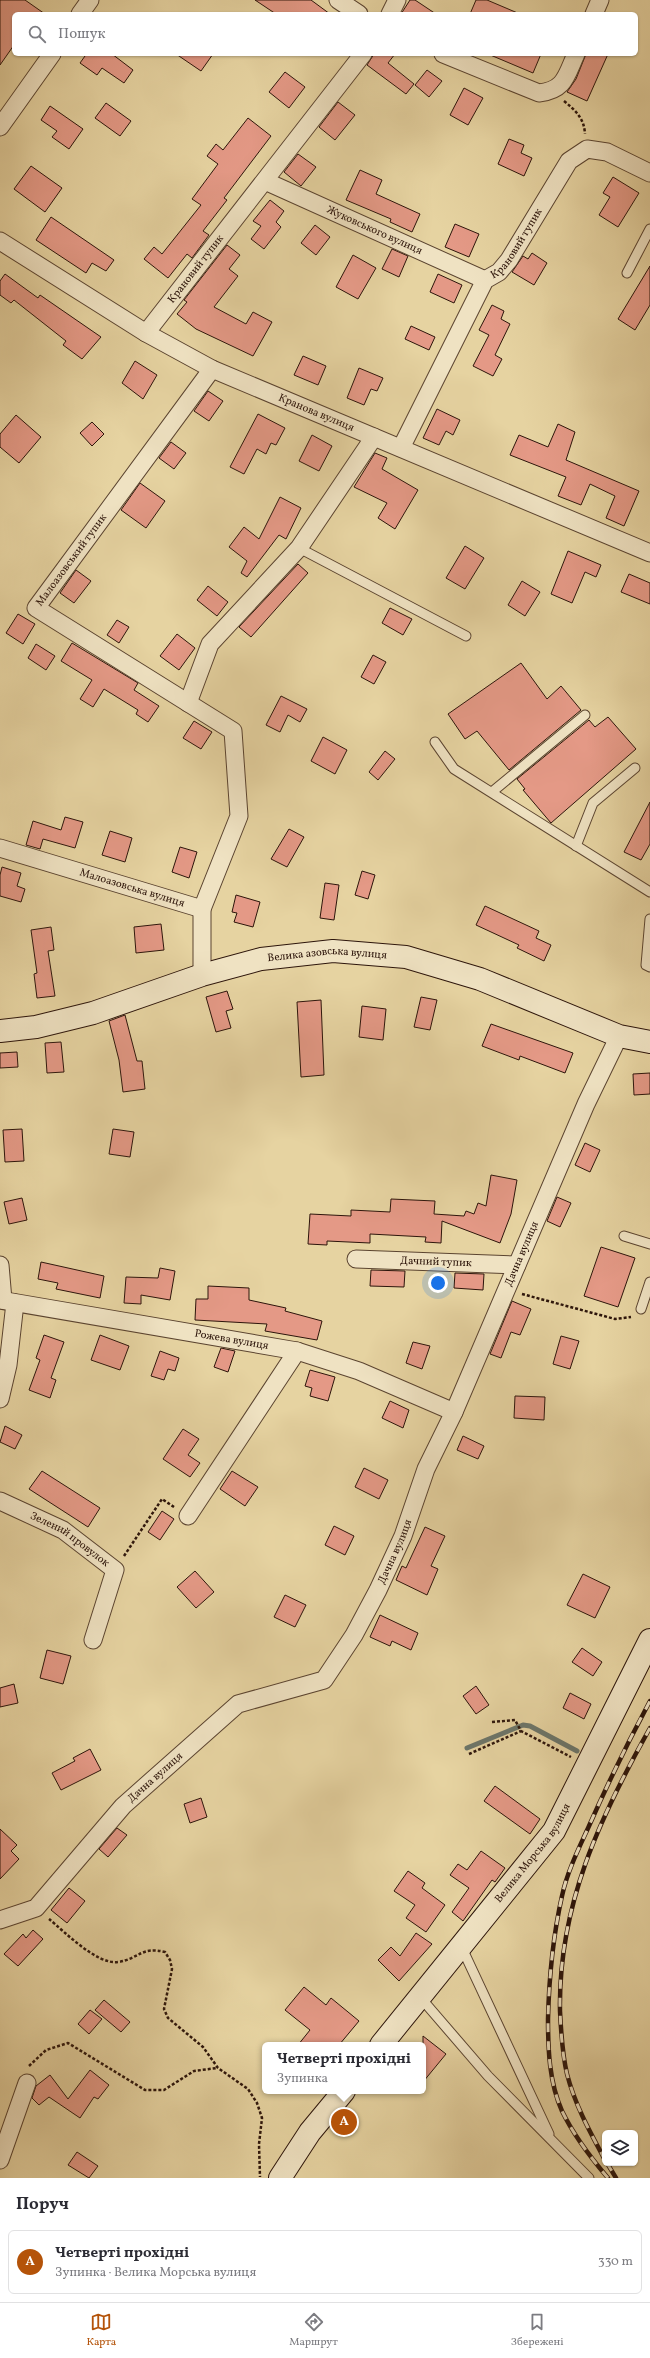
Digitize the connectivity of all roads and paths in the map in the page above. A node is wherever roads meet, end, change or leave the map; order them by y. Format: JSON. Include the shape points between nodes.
{"nodes":[{"id":1,"x":90,"y":0,"type":"edge"},
{"id":2,"x":338,"y":0,"type":"edge"},
{"id":3,"x":398,"y":0,"type":"edge"},
{"id":4,"x":600,"y":0,"type":"edge"},
{"id":5,"x":81,"y":12,"type":"edge"},
{"id":6,"x":356,"y":12,"type":"edge"},
{"id":7,"x":391,"y":12,"type":"edge"},
{"id":8,"x":595,"y":12,"type":"edge"},
{"id":9,"x":51,"y":56,"type":"edge"},
{"id":10,"x":361,"y":56,"type":"edge"},
{"id":11,"x":449,"y":56,"type":"edge"},
{"id":12,"x":575,"y":56,"type":"edge"},
{"id":13,"x":553,"y":91,"type":"junction"},
{"id":14,"x":0,"y":127,"type":"edge"},
{"id":15,"x":587,"y":149,"type":"junction"},
{"id":16,"x":650,"y":173,"type":"edge"},
{"id":17,"x":264,"y":181,"type":"junction"},
{"id":18,"x":650,"y":230,"type":"edge"},
{"id":19,"x":0,"y":240,"type":"edge"},
{"id":20,"x":627,"y":273,"type":"dead end"},
{"id":21,"x":485,"y":280,"type":"junction"},
{"id":22,"x":146,"y":333,"type":"junction"},
{"id":23,"x":212,"y":369,"type":"junction"},
{"id":24,"x":374,"y":437,"type":"junction"},
{"id":25,"x":401,"y":448,"type":"junction"},
{"id":26,"x":299,"y":548,"type":"junction"},
{"id":27,"x":650,"y":553,"type":"edge"},
{"id":28,"x":466,"y":636,"type":"dead end"},
{"id":29,"x":188,"y":703,"type":"junction"},
{"id":30,"x":585,"y":715,"type":"dead end"},
{"id":31,"x":435,"y":742,"type":"dead end"},
{"id":32,"x":634,"y":768,"type":"dead end"},
{"id":33,"x":492,"y":792,"type":"junction"},
{"id":34,"x":576,"y":846,"type":"junction"},
{"id":35,"x":0,"y":848,"type":"edge"},
{"id":36,"x":650,"y":892,"type":"edge"},
{"id":37,"x":202,"y":909,"type":"junction"},
{"id":38,"x":650,"y":919,"type":"edge"},
{"id":39,"x":650,"y":926,"type":"edge"},
{"id":40,"x":650,"y":968,"type":"edge"},
{"id":41,"x":202,"y":975,"type":"junction"},
{"id":42,"x":0,"y":1031,"type":"edge"},
{"id":43,"x":619,"y":1036,"type":"junction"},
{"id":44,"x":650,"y":1042,"type":"edge"},
{"id":45,"x":624,"y":1236,"type":"dead end"},
{"id":46,"x":650,"y":1244,"type":"edge"},
{"id":47,"x":356,"y":1259,"type":"dead end"},
{"id":48,"x":0,"y":1265,"type":"edge"},
{"id":49,"x":517,"y":1266,"type":"junction"},
{"id":50,"x":650,"y":1282,"type":"edge"},
{"id":51,"x":537,"y":1298,"type":"dead end"},
{"id":52,"x":6,"y":1301,"type":"edge"},
{"id":53,"x":641,"y":1309,"type":"dead end"},
{"id":54,"x":615,"y":1319,"type":"dead end"},
{"id":55,"x":297,"y":1350,"type":"junction"},
{"id":56,"x":0,"y":1399,"type":"edge"},
{"id":57,"x":454,"y":1412,"type":"junction"},
{"id":58,"x":162,"y":1499,"type":"dead end"},
{"id":59,"x":0,"y":1501,"type":"edge"},
{"id":60,"x":188,"y":1516,"type":"dead end"},
{"id":61,"x":115,"y":1570,"type":"junction"},
{"id":62,"x":94,"y":1640,"type":"dead end"},
{"id":63,"x":650,"y":1640,"type":"edge"},
{"id":64,"x":492,"y":1722,"type":"dead end"},
{"id":65,"x":521,"y":1730,"type":"junction"},
{"id":66,"x":469,"y":1754,"type":"dead end"},
{"id":67,"x":586,"y":1766,"type":"junction"},
{"id":68,"x":36,"y":1908,"type":"junction"},
{"id":69,"x":0,"y":1920,"type":"edge"},
{"id":70,"x":461,"y":1946,"type":"junction"},
{"id":71,"x":420,"y":1997,"type":"junction"},
{"id":72,"x":383,"y":2042,"type":"edge"},
{"id":73,"x":218,"y":2068,"type":"junction"},
{"id":74,"x":27,"y":2083,"type":"joint"},
{"id":75,"x":342,"y":2094,"type":"edge"},
{"id":76,"x":552,"y":2140,"type":"junction"},
{"id":77,"x":0,"y":2160,"type":"edge"},
{"id":78,"x":260,"y":2178,"type":"edge"},
{"id":79,"x":280,"y":2178,"type":"edge"},
{"id":80,"x":589,"y":2178,"type":"edge"}],
"edges":[{"from":1,"to":5,"type":"street"},
{"from":2,"to":6,"type":"street"},
{"from":3,"to":7,"type":"street"},
{"from":4,"to":8,"type":"street"},
{"from":9,"to":14,"type":"street"},
{"from":10,"to":17,"type":"street","name":"Крановий тупик"},
{"from":11,"to":13,"type":"street","via":[[539,93]]},
{"from":12,"to":13,"type":"street","via":[[563,82]]},
{"from":13,"to":15,"type":"path","via":[[580,116],[584,124]]},
{"from":15,"to":16,"type":"street","via":[[607,152]]},
{"from":15,"to":21,"type":"street","name":"Крановий тупик","via":[[569,161],[509,260],[499,272]]},
{"from":17,"to":21,"type":"street","name":"Жуковського вулиця"},
{"from":17,"to":22,"type":"street","name":"Крановий тупик"},
{"from":18,"to":20,"type":"lane"},
{"from":19,"to":22,"type":"street","name":"Кранова вулиця"},
{"from":21,"to":25,"type":"street","name":"Крановий тупик"},
{"from":22,"to":23,"type":"street","name":"Кранова вулиця"},
{"from":23,"to":24,"type":"street","name":"Кранова вулиця"},
{"from":23,"to":29,"type":"street","name":"Малоазовський тупик","via":[[36,608]]},
{"from":24,"to":25,"type":"street","name":"Кранова вулиця"},
{"from":24,"to":26,"type":"street"},
{"from":25,"to":27,"type":"street","name":"Кранова вулиця"},
{"from":26,"to":28,"type":"lane"},
{"from":26,"to":29,"type":"street","via":[[210,644]]},
{"from":29,"to":37,"type":"street","name":"Малоазовський тупик","via":[[233,731],[239,816]]},
{"from":30,"to":33,"type":"lane"},
{"from":31,"to":33,"type":"lane","via":[[454,769]]},
{"from":32,"to":34,"type":"lane","via":[[592,803]]},
{"from":33,"to":34,"type":"lane"},
{"from":34,"to":36,"type":"lane"},
{"from":35,"to":37,"type":"street","name":"Малоазовська вулиця"},
{"from":37,"to":41,"type":"street"},
{"from":38,"to":39,"type":"lane"},
{"from":39,"to":40,"type":"lane","via":[[646,965]]},
{"from":41,"to":42,"type":"street","name":"Велика азовська вулиця","via":[[93,1013],[36,1027]]},
{"from":41,"to":43,"type":"street","name":"Велика азовська вулиця","via":[[261,959],[333,952],[406,957],[480,979]]},
{"from":43,"to":44,"type":"street","name":"Велика азовська вулиця"},
{"from":43,"to":49,"type":"street","name":"Дачна вулиця","via":[[586,1104]]},
{"from":45,"to":46,"type":"lane"},
{"from":47,"to":49,"type":"street","name":"Дачний тупик"},
{"from":48,"to":52,"type":"street"},
{"from":49,"to":57,"type":"street","name":"Дачна вулиця"},
{"from":50,"to":53,"type":"lane"},
{"from":51,"to":54,"type":"path"},
{"from":52,"to":55,"type":"street","name":"Рожева вулиця"},
{"from":52,"to":56,"type":"street","via":[[8,1365]]},
{"from":55,"to":57,"type":"street","name":"Рожева вулиця","via":[[359,1371]]},
{"from":55,"to":60,"type":"street"},
{"from":57,"to":68,"type":"street","name":"Дачна вулиця","via":[[426,1469],[403,1536],[378,1590],[354,1635],[324,1680],[238,1704],[123,1806]]},
{"from":58,"to":61,"type":"path"},
{"from":59,"to":61,"type":"street","name":"Зелений провулок","via":[[63,1530]]},
{"from":61,"to":62,"type":"street","name":"Зелений провулок"},
{"from":63,"to":67,"type":"street","name":"Велика Морська вулиця"},
{"from":64,"to":65,"type":"path","via":[[515,1720]]},
{"from":65,"to":66,"type":"path"},
{"from":65,"to":67,"type":"path"},
{"from":67,"to":70,"type":"street","name":"Велика Морська вулиця","via":[[554,1831]]},
{"from":68,"to":69,"type":"street"},
{"from":68,"to":73,"type":"path","via":[[99,1959],[118,1962],[146,1950],[165,1952],[172,1969],[164,2009],[168,2018],[202,2047]]},
{"from":70,"to":71,"type":"street","name":"Велика Морська вулиця"},
{"from":70,"to":76,"type":"lane"},
{"from":71,"to":72,"type":"street","name":"Велика Морська вулиця"},
{"from":71,"to":76,"type":"lane","via":[[488,2076]]},
{"from":73,"to":74,"type":"path","via":[[194,2071],[164,2090],[145,2090],[68,2043],[46,2050],[33,2060],[27,2070]]},
{"from":73,"to":78,"type":"path","via":[[248,2089],[257,2103],[262,2118],[259,2144]]},
{"from":74,"to":77,"type":"street"},
{"from":75,"to":79,"type":"street","via":[[310,2132]]},
{"from":76,"to":80,"type":"lane"}]}
